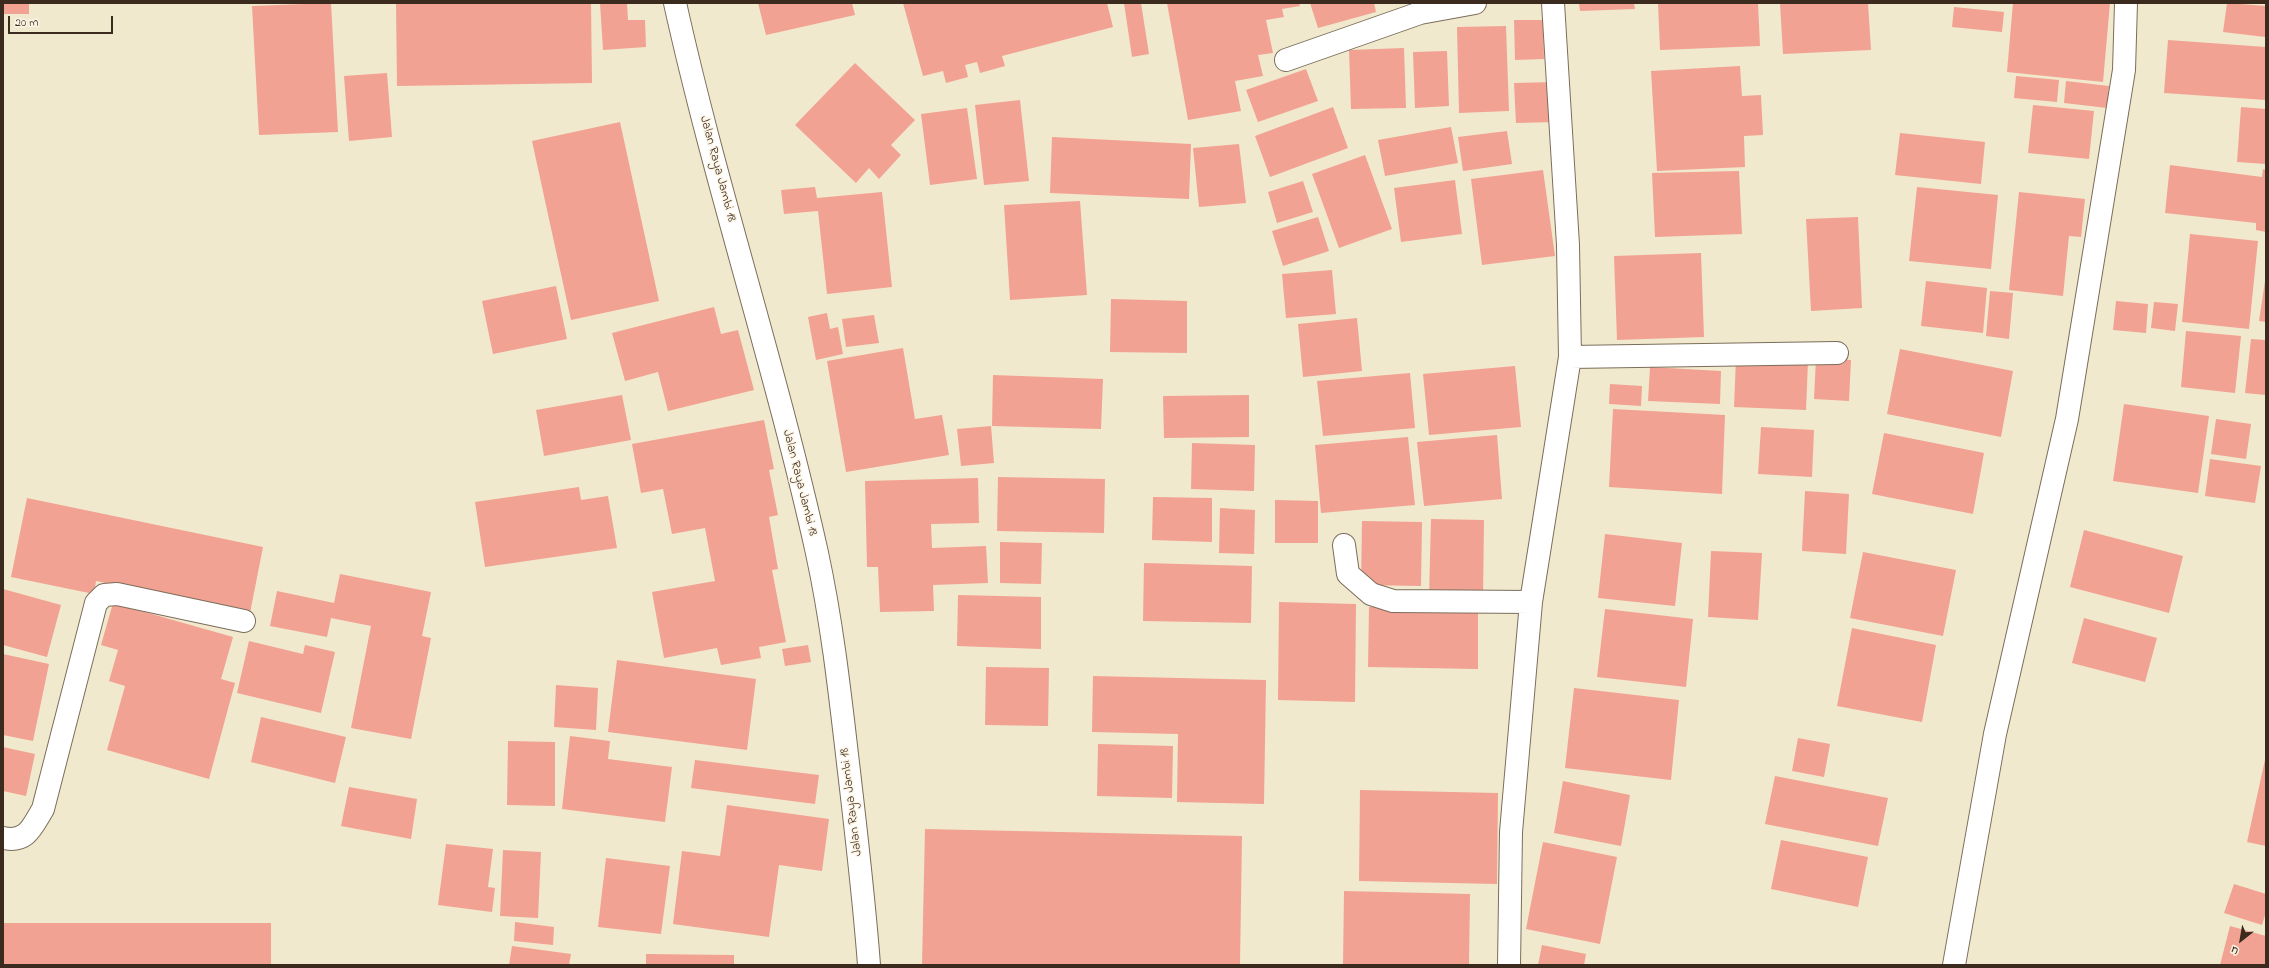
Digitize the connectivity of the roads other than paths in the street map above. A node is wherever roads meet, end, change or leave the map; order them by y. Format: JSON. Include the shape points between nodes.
{"nodes":[{"id":1,"x":675,"y":3,"type":"edge"},
{"id":2,"x":1475,"y":3,"type":"edge"},
{"id":3,"x":1553,"y":3,"type":"edge"},
{"id":4,"x":2126,"y":3,"type":"edge"},
{"id":5,"x":1286,"y":60,"type":"dead end"},
{"id":6,"x":1837,"y":353,"type":"dead end"},
{"id":7,"x":1570,"y":357,"type":"junction"},
{"id":8,"x":1344,"y":545,"type":"dead end"},
{"id":9,"x":1531,"y":602,"type":"junction"},
{"id":10,"x":244,"y":621,"type":"dead end"},
{"id":11,"x":3,"y":838,"type":"edge"},
{"id":12,"x":869,"y":965,"type":"edge"},
{"id":13,"x":1509,"y":965,"type":"edge"},
{"id":14,"x":1954,"y":965,"type":"edge"}],
"edges":[{"from":1,"to":12,"type":"street","name":"Jalan Raya Jambi 18","via":[[690,71],[773,376],[817,555],[840,694]]},
{"from":2,"to":5,"type":"street","via":[[1420,13]]},
{"from":3,"to":7,"type":"street","via":[[1568,245]]},
{"from":4,"to":14,"type":"street","via":[[2124,70],[2067,419],[1995,734]]},
{"from":6,"to":7,"type":"street"},
{"from":7,"to":9,"type":"street"},
{"from":8,"to":9,"type":"street","via":[[1348,574],[1371,594],[1393,601]]},
{"from":9,"to":13,"type":"street","via":[[1511,832]]},
{"from":10,"to":11,"type":"street","via":[[117,594],[104,595],[96,603],[43,809],[26,834],[14,840]]}]}
